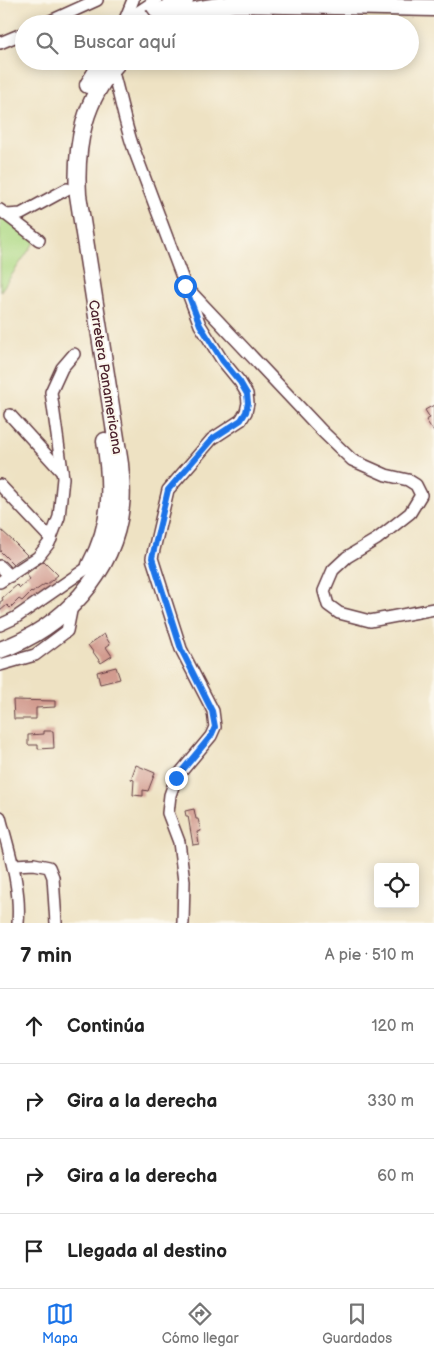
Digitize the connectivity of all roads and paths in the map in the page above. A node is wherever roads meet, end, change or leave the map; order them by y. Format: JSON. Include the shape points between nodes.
{"nodes":[{"id":1,"x":97,"y":0,"type":"edge"},
{"id":2,"x":133,"y":0,"type":"edge"},
{"id":3,"x":156,"y":0,"type":"edge"},
{"id":4,"x":185,"y":0,"type":"edge"},
{"id":5,"x":428,"y":0,"type":"edge"},
{"id":6,"x":434,"y":0,"type":"edge"},
{"id":7,"x":434,"y":8,"type":"edge"},
{"id":8,"x":64,"y":15,"type":"edge"},
{"id":9,"x":127,"y":15,"type":"edge"},
{"id":10,"x":134,"y":15,"type":"edge"},
{"id":11,"x":151,"y":15,"type":"edge"},
{"id":12,"x":181,"y":15,"type":"edge"},
{"id":13,"x":15,"y":36,"type":"edge"},
{"id":14,"x":0,"y":42,"type":"edge"},
{"id":15,"x":108,"y":70,"type":"edge"},
{"id":16,"x":110,"y":70,"type":"edge"},
{"id":17,"x":114,"y":70,"type":"edge"},
{"id":18,"x":67,"y":188,"type":"junction"},
{"id":19,"x":4,"y":213,"type":"edge"},
{"id":20,"x":39,"y":240,"type":"dead end"},
{"id":21,"x":185,"y":286,"type":"junction"},
{"id":22,"x":74,"y":354,"type":"dead end"},
{"id":23,"x":10,"y":415,"type":"dead end"},
{"id":24,"x":62,"y":472,"type":"junction"},
{"id":25,"x":0,"y":485,"type":"edge"},
{"id":26,"x":51,"y":539,"type":"junction"},
{"id":27,"x":0,"y":566,"type":"edge"},
{"id":28,"x":90,"y":566,"type":"junction"},
{"id":29,"x":5,"y":579,"type":"edge"},
{"id":30,"x":72,"y":606,"type":"junction"},
{"id":31,"x":434,"y":609,"type":"edge"},
{"id":32,"x":2,"y":620,"type":"edge"},
{"id":33,"x":0,"y":640,"type":"edge"},
{"id":34,"x":0,"y":650,"type":"edge"},
{"id":35,"x":0,"y":665,"type":"edge"},
{"id":36,"x":0,"y":817,"type":"edge"},
{"id":37,"x":14,"y":865,"type":"junction"},
{"id":38,"x":18,"y":923,"type":"edge"},
{"id":39,"x":56,"y":923,"type":"edge"},
{"id":40,"x":183,"y":923,"type":"edge"}],
"edges":[{"from":1,"to":8,"type":"street"},
{"from":2,"to":9,"type":"street"},
{"from":3,"to":10,"type":"street"},
{"from":4,"to":11,"type":"highway"},
{"from":5,"to":6,"type":"highway"},
{"from":7,"to":12,"type":"highway","via":[[236,4],[208,7]]},
{"from":13,"to":14,"type":"street"},
{"from":15,"to":18,"type":"highway","name":"Carretera Panamericana","via":[[87,88],[71,136]]},
{"from":16,"to":30,"type":"highway","name":"Carretera Panamericana","via":[[94,96],[83,126],[76,168],[120,464],[121,505],[107,555]]},
{"from":17,"to":21,"type":"street","via":[[133,146]]},
{"from":18,"to":19,"type":"street","via":[[21,214],[12,216]]},
{"from":18,"to":28,"type":"highway","name":"Carretera Panamericana","via":[[110,484],[109,514]]},
{"from":19,"to":20,"type":"street"},
{"from":21,"to":31,"type":"street","via":[[352,460],[386,475],[408,480],[416,485],[421,495],[410,514],[333,570],[324,591],[328,604],[339,613],[370,620]]},
{"from":21,"to":40,"type":"street","via":[[200,325],[240,382],[248,403],[241,420],[212,439],[168,490],[152,558],[181,649],[212,711],[215,727],[176,778],[170,795],[168,813],[178,842],[184,880]]},
{"from":22,"to":24,"type":"street","via":[[62,368],[50,392]]},
{"from":23,"to":24,"type":"street"},
{"from":24,"to":26,"type":"street","via":[[59,517]]},
{"from":25,"to":26,"type":"street"},
{"from":26,"to":29,"type":"street","via":[[38,558]]},
{"from":27,"to":29,"type":"street"},
{"from":28,"to":32,"type":"street","via":[[36,604]]},
{"from":28,"to":33,"type":"highway","name":"Carretera Panamericana","via":[[83,580],[47,615],[13,636]]},
{"from":30,"to":34,"type":"highway","name":"Carretera Panamericana","via":[[38,632]]},
{"from":30,"to":35,"type":"street","via":[[67,631],[35,655]]},
{"from":36,"to":37,"type":"street"},
{"from":37,"to":38,"type":"street"},
{"from":37,"to":39,"type":"street","via":[[49,867],[53,877]]}]}
